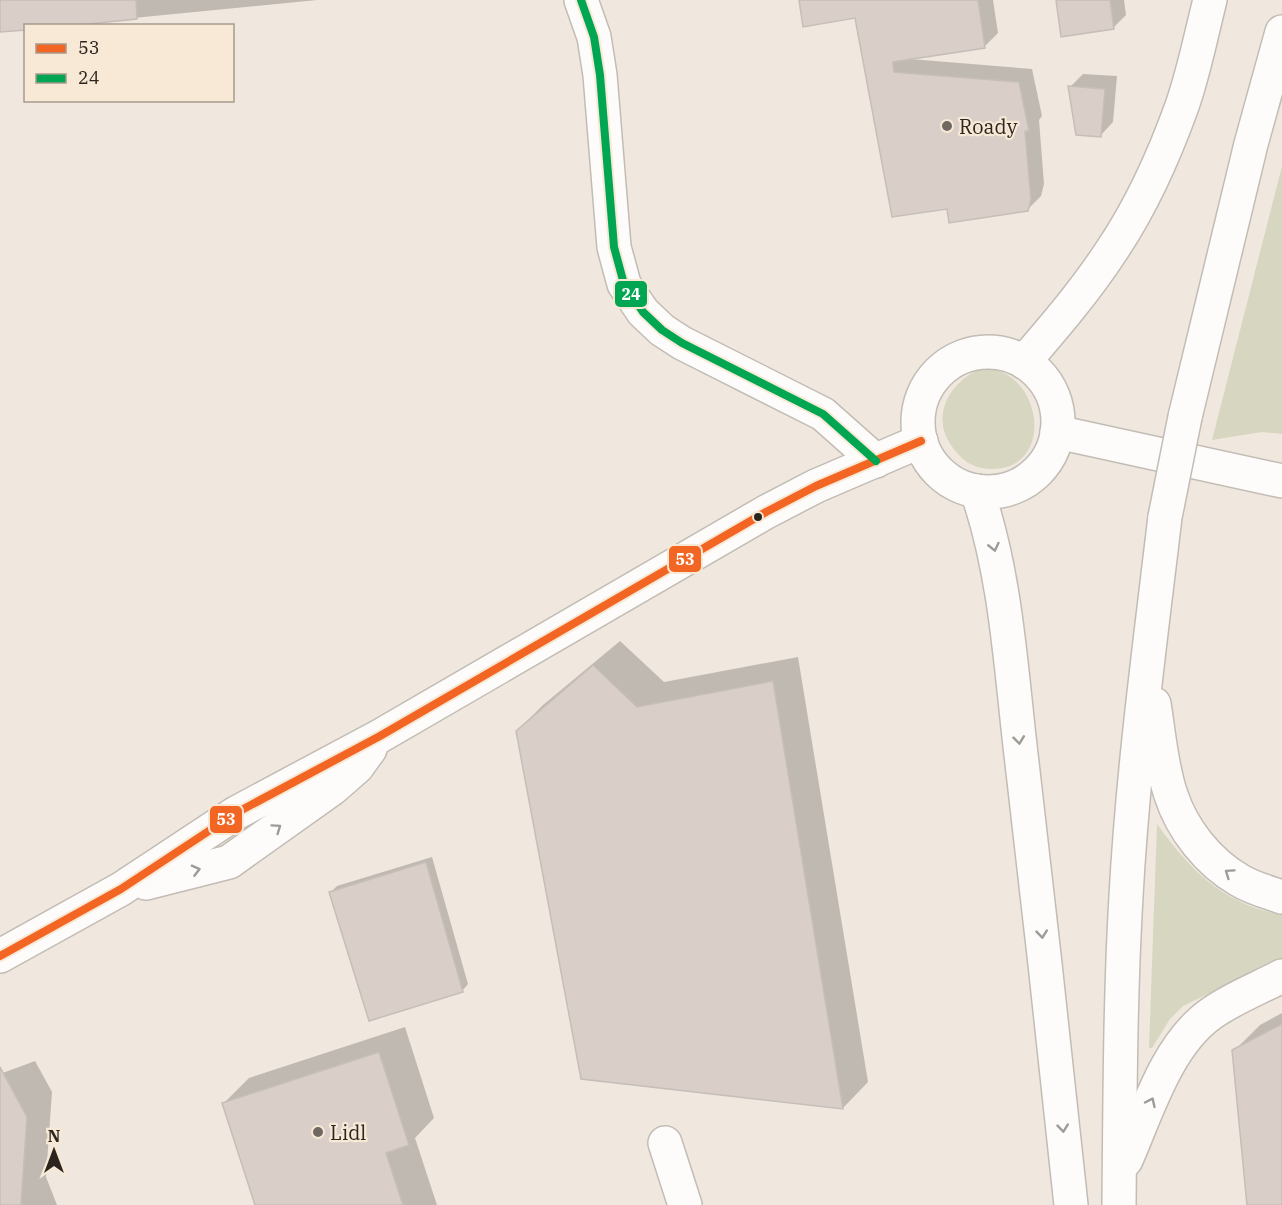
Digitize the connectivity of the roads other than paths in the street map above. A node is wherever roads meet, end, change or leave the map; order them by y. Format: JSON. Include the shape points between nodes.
{"nodes":[{"id":1,"x":581,"y":0,"type":"edge"},
{"id":2,"x":1210,"y":0,"type":"edge"},
{"id":3,"x":1282,"y":32,"type":"edge"},
{"id":4,"x":1024,"y":362,"type":"junction"},
{"id":5,"x":1058,"y":432,"type":"junction"},
{"id":6,"x":921,"y":441,"type":"junction"},
{"id":7,"x":876,"y":461,"type":"junction"},
{"id":8,"x":1282,"y":481,"type":"edge"},
{"id":9,"x":976,"y":491,"type":"junction"},
{"id":10,"x":1147,"y":661,"type":"junction"},
{"id":11,"x":380,"y":736,"type":"junction"},
{"id":12,"x":236,"y":813,"type":"junction"},
{"id":13,"x":229,"y":862,"type":"junction"},
{"id":14,"x":121,"y":889,"type":"junction"},
{"id":15,"x":1282,"y":897,"type":"edge"},
{"id":16,"x":0,"y":956,"type":"edge"},
{"id":17,"x":1282,"y":976,"type":"edge"},
{"id":18,"x":665,"y":1143,"type":"dead end"},
{"id":19,"x":1119,"y":1190,"type":"edge"},
{"id":20,"x":685,"y":1205,"type":"edge"},
{"id":21,"x":1071,"y":1205,"type":"edge"}],
"edges":[{"from":1,"to":7,"type":"main road","via":[[594,37],[600,75],[614,247],[624,284],[643,312],[662,330],[823,414]]},
{"from":2,"to":4,"type":"main road","via":[[1183,104],[1140,201],[1095,275]]},
{"from":3,"to":10,"type":"main road","bridge":true,"via":[[1185,417],[1165,517]]},
{"from":4,"to":5,"type":"main road","via":[[1048,385],[1058,416]]},
{"from":4,"to":6,"type":"main road","via":[[1005,354],[985,352],[965,356],[947,366],[934,377],[919,407]]},
{"from":5,"to":8,"type":"main road"},
{"from":5,"to":9,"type":"main road","via":[[1043,466],[1029,479],[1013,488]]},
{"from":6,"to":7,"type":"main road"},
{"from":6,"to":9,"type":"main road","via":[[931,462],[947,479]]},
{"from":7,"to":11,"type":"main road","via":[[766,512]]},
{"from":9,"to":21,"type":"main road","one_way":true,"via":[[992,540],[1004,609]]},
{"from":15,"to":10,"type":"main road","one_way":true,"via":[[1222,869],[1180,816],[1165,772]]},
{"from":10,"to":19,"type":"main road","via":[[1126,896]]},
{"from":11,"to":12,"type":"main road"},
{"from":13,"to":11,"type":"main road","one_way":true,"via":[[333,788],[357,766]]},
{"from":12,"to":13,"type":"main road","via":[[225,842]]},
{"from":12,"to":14,"type":"main road"},
{"from":14,"to":13,"type":"main road","one_way":true},
{"from":14,"to":16,"type":"main road"},
{"from":19,"to":17,"type":"main road","one_way":true,"via":[[1169,1064],[1185,1038],[1210,1014]]},
{"from":18,"to":20,"type":"main road"}]}
